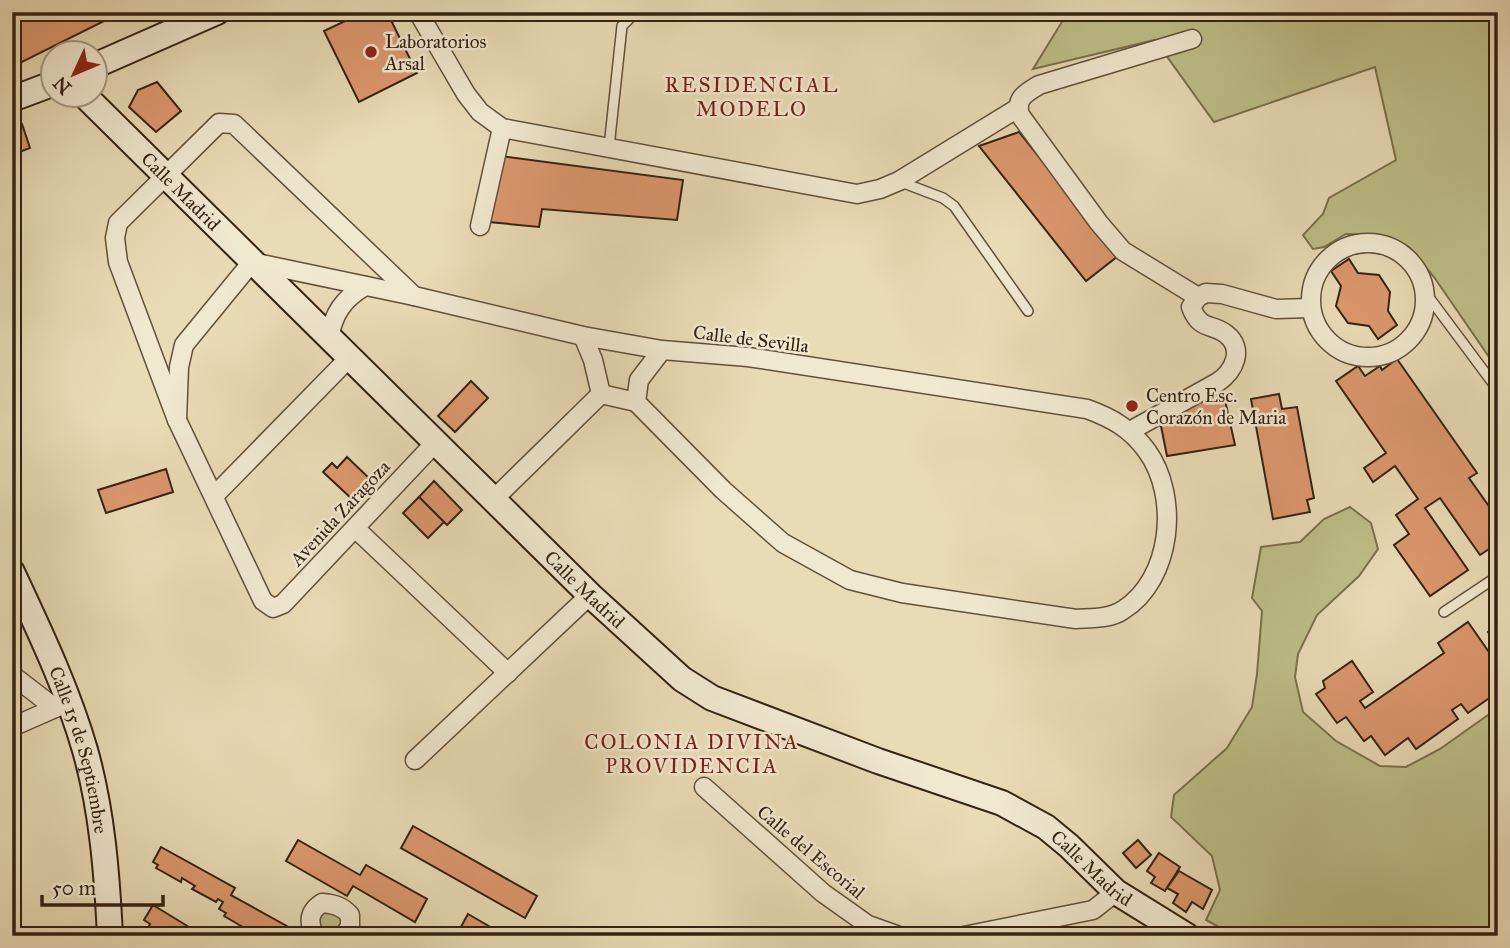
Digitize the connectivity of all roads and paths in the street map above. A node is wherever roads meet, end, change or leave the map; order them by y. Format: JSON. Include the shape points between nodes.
{"nodes":[{"id":1,"x":217,"y":12,"type":"edge"},
{"id":2,"x":418,"y":12,"type":"edge"},
{"id":3,"x":630,"y":12,"type":"edge"},
{"id":4,"x":1192,"y":39,"type":"dead end"},
{"id":5,"x":108,"y":60,"type":"edge"},
{"id":6,"x":38,"y":89,"type":"edge"},
{"id":7,"x":12,"y":99,"type":"edge"},
{"id":8,"x":97,"y":108,"type":"edge"},
{"id":9,"x":1018,"y":108,"type":"junction"},
{"id":10,"x":502,"y":128,"type":"junction"},
{"id":11,"x":609,"y":148,"type":"junction"},
{"id":12,"x":164,"y":176,"type":"junction"},
{"id":13,"x":899,"y":181,"type":"junction"},
{"id":14,"x":480,"y":226,"type":"dead end"},
{"id":15,"x":252,"y":262,"type":"junction"},
{"id":16,"x":365,"y":286,"type":"junction"},
{"id":17,"x":1425,"y":292,"type":"junction"},
{"id":18,"x":414,"y":296,"type":"junction"},
{"id":19,"x":1198,"y":297,"type":"junction"},
{"id":20,"x":1310,"y":308,"type":"junction"},
{"id":21,"x":1028,"y":311,"type":"dead end"},
{"id":22,"x":583,"y":335,"type":"junction"},
{"id":23,"x":329,"y":339,"type":"junction"},
{"id":24,"x":662,"y":350,"type":"junction"},
{"id":25,"x":349,"y":358,"type":"junction"},
{"id":26,"x":1498,"y":390,"type":"edge"},
{"id":27,"x":601,"y":394,"type":"junction"},
{"id":28,"x":636,"y":402,"type":"junction"},
{"id":29,"x":177,"y":420,"type":"junction"},
{"id":30,"x":1130,"y":432,"type":"junction"},
{"id":31,"x":435,"y":443,"type":"junction"},
{"id":32,"x":214,"y":496,"type":"junction"},
{"id":33,"x":494,"y":499,"type":"junction"},
{"id":34,"x":355,"y":528,"type":"junction"},
{"id":35,"x":12,"y":572,"type":"edge"},
{"id":36,"x":1498,"y":576,"type":"edge"},
{"id":37,"x":590,"y":594,"type":"junction"},
{"id":38,"x":1444,"y":612,"type":"dead end"},
{"id":39,"x":508,"y":673,"type":"junction"},
{"id":40,"x":12,"y":676,"type":"edge"},
{"id":41,"x":62,"y":705,"type":"junction"},
{"id":42,"x":12,"y":727,"type":"edge"},
{"id":43,"x":415,"y":760,"type":"dead end"},
{"id":44,"x":704,"y":787,"type":"dead end"},
{"id":45,"x":1116,"y":892,"type":"junction"},
{"id":46,"x":110,"y":936,"type":"edge"},
{"id":47,"x":314,"y":936,"type":"edge"},
{"id":48,"x":342,"y":936,"type":"edge"},
{"id":49,"x":899,"y":936,"type":"edge"},
{"id":50,"x":964,"y":936,"type":"edge"},
{"id":51,"x":1187,"y":936,"type":"edge"}],
"edges":[{"from":1,"to":5,"type":"street"},
{"from":2,"to":10,"type":"street","via":[[466,94]]},
{"from":3,"to":11,"type":"lane","via":[[622,26]]},
{"from":4,"to":9,"type":"street","via":[[1039,85],[1024,94]]},
{"from":6,"to":7,"type":"street"},
{"from":8,"to":12,"type":"street","name":"Calle Madrid"},
{"from":9,"to":13,"type":"street"},
{"from":9,"to":19,"type":"street","via":[[1124,251]]},
{"from":10,"to":11,"type":"street"},
{"from":10,"to":14,"type":"street"},
{"from":11,"to":13,"type":"street","via":[[857,194]]},
{"from":12,"to":15,"type":"street","name":"Calle Madrid"},
{"from":12,"to":18,"type":"street","via":[[219,123],[234,124]]},
{"from":12,"to":29,"type":"street","via":[[118,223],[115,238],[118,262]]},
{"from":13,"to":21,"type":"lane","via":[[954,206]]},
{"from":15,"to":16,"type":"street","name":"Calle de Sevilla"},
{"from":15,"to":23,"type":"street","name":"Calle Madrid"},
{"from":15,"to":29,"type":"street","via":[[184,345]]},
{"from":16,"to":18,"type":"street","name":"Calle de Sevilla"},
{"from":16,"to":23,"type":"street","via":[[339,307]]},
{"from":17,"to":20,"type":"street","via":[[1424,315],[1414,335],[1397,350],[1376,358],[1353,356],[1333,346],[1318,329]]},
{"from":17,"to":20,"type":"street","via":[[1418,271],[1403,254],[1382,244],[1360,242],[1338,250],[1321,265],[1312,285]]},
{"from":17,"to":26,"type":"lane"},
{"from":18,"to":22,"type":"street","name":"Calle de Sevilla"},
{"from":19,"to":20,"type":"street","via":[[1222,294],[1276,309]]},
{"from":19,"to":30,"type":"street","via":[[1191,307],[1195,317],[1226,334],[1235,346],[1236,363],[1218,382]]},
{"from":22,"to":24,"type":"street","name":"Calle de Sevilla"},
{"from":22,"to":27,"type":"street"},
{"from":23,"to":25,"type":"street","name":"Calle Madrid"},
{"from":24,"to":28,"type":"street","via":[[639,380]]},
{"from":24,"to":30,"type":"street","name":"Calle de Sevilla","via":[[748,357],[1087,409]]},
{"from":25,"to":31,"type":"street","name":"Calle Madrid"},
{"from":25,"to":32,"type":"street"},
{"from":27,"to":28,"type":"street"},
{"from":27,"to":33,"type":"street"},
{"from":28,"to":30,"type":"street","via":[[783,543],[850,580],[902,593],[1076,619],[1121,611],[1139,597],[1155,576],[1165,547],[1167,515],[1160,476]]},
{"from":29,"to":32,"type":"street"},
{"from":31,"to":33,"type":"street","name":"Calle Madrid"},
{"from":31,"to":34,"type":"street","name":"Avenida Zaragoza"},
{"from":32,"to":34,"type":"street","name":"Avenida Zaragoza","via":[[263,601],[274,608]]},
{"from":33,"to":37,"type":"street","name":"Calle Madrid"},
{"from":34,"to":39,"type":"street"},
{"from":35,"to":41,"type":"street","name":"Calle 15 de Septiembre"},
{"from":36,"to":38,"type":"lane"},
{"from":37,"to":39,"type":"street"},
{"from":37,"to":45,"type":"street","name":"Calle Madrid","via":[[682,679],[712,698],[1002,803],[1046,827]]},
{"from":39,"to":43,"type":"street"},
{"from":40,"to":41,"type":"street"},
{"from":41,"to":42,"type":"street"},
{"from":41,"to":46,"type":"street","name":"Calle 15 de Septiembre","via":[[85,752],[94,795]]},
{"from":44,"to":49,"type":"street","name":"Calle del Escorial","via":[[823,893],[868,925]]},
{"from":45,"to":50,"type":"street","via":[[1093,910]]},
{"from":45,"to":51,"type":"street","name":"Calle Madrid"},
{"from":47,"to":48,"type":"street","via":[[311,914],[322,903],[350,915],[350,927]]}]}
